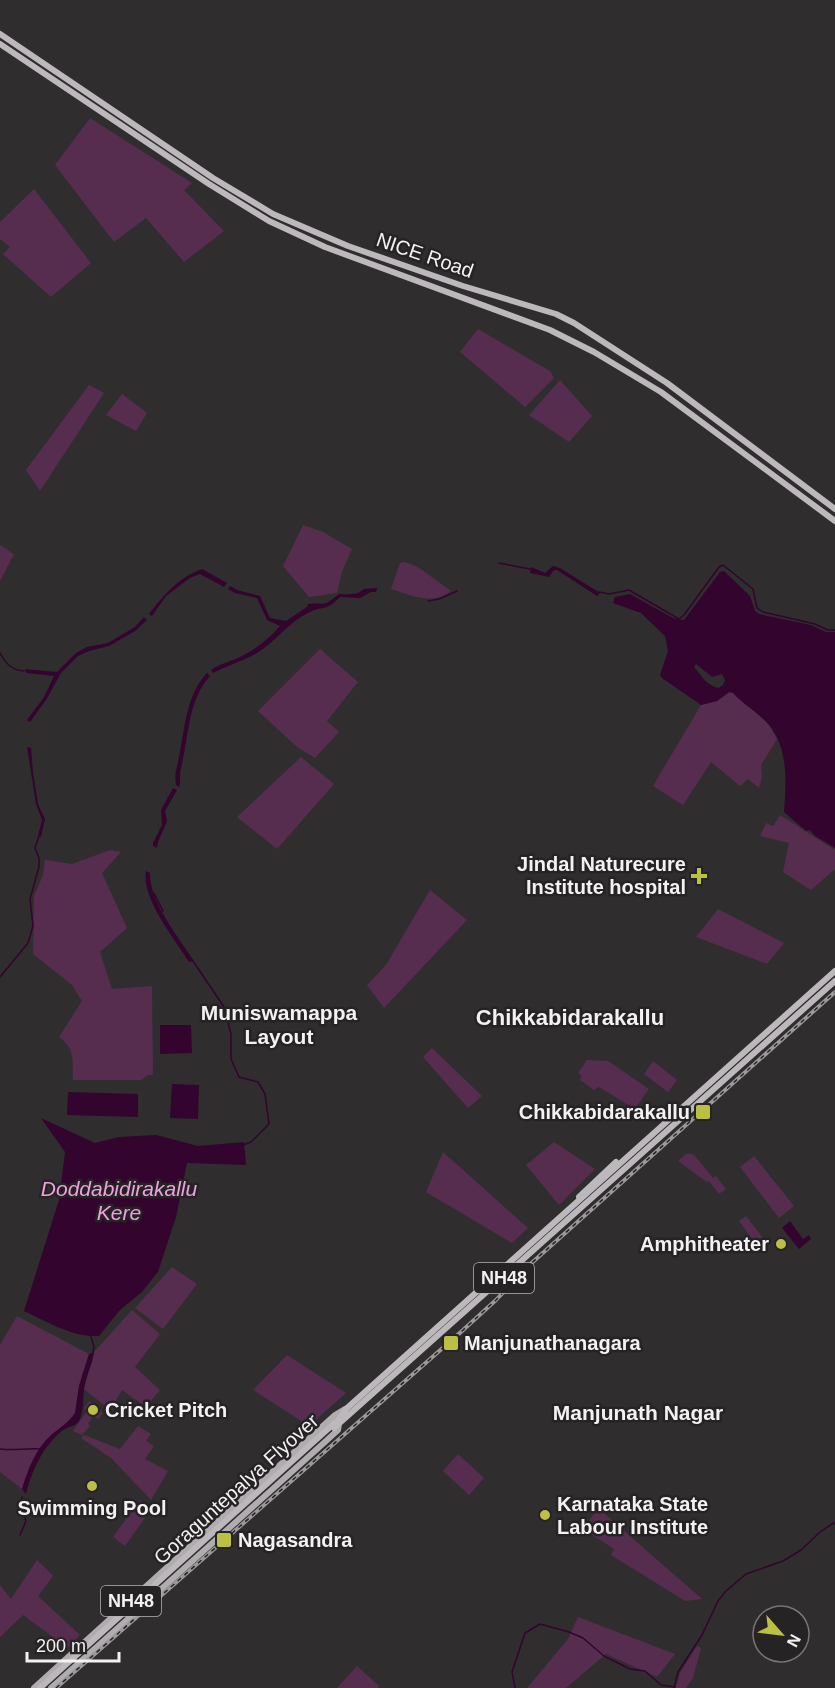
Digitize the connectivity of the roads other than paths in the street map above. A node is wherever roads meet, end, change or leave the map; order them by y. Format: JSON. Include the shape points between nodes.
{"nodes":[{"id":1,"x":0,"y":34,"type":"edge"},
{"id":2,"x":0,"y":44,"type":"edge"},
{"id":3,"x":835,"y":509,"type":"edge"},
{"id":4,"x":835,"y":521,"type":"edge"},
{"id":5,"x":835,"y":971,"type":"edge"},
{"id":6,"x":835,"y":981,"type":"edge"},
{"id":7,"x":666,"y":1127,"type":"junction"},
{"id":8,"x":616,"y":1162,"type":"dead end"},
{"id":9,"x":572,"y":1207,"type":"junction"},
{"id":10,"x":346,"y":1409,"type":"junction"},
{"id":11,"x":338,"y":1424,"type":"junction"},
{"id":12,"x":84,"y":1643,"type":"junction"},
{"id":13,"x":92,"y":1651,"type":"junction"},
{"id":14,"x":34,"y":1688,"type":"edge"},
{"id":15,"x":40,"y":1688,"type":"edge"},
{"id":16,"x":45,"y":1688,"type":"edge"},
{"id":17,"x":51,"y":1688,"type":"edge"}],
"edges":[{"from":1,"to":3,"type":"highway","name":"NICE Road","via":[[273,214],[348,246],[574,323],[667,383]]},
{"from":2,"to":4,"type":"highway","name":"NICE Road","via":[[269,221],[325,247],[550,330],[594,352],[661,392]]},
{"from":5,"to":7,"type":"highway","number":"NH48"},
{"from":6,"to":7,"type":"highway","number":"NH48"},
{"from":7,"to":9,"type":"highway","number":"NH48"},
{"from":7,"to":11,"type":"highway","number":"NH48"},
{"from":8,"to":9,"type":"highway"},
{"from":9,"to":10,"type":"highway","number":"NH48"},
{"from":10,"to":11,"type":"highway","name":"Goraguntepalya Flyover"},
{"from":10,"to":12,"type":"highway","number":"NH48"},
{"from":11,"to":13,"type":"highway","number":"NH48","via":[[338,1430]]},
{"from":11,"to":15,"type":"highway","name":"Goraguntepalya Flyover","bridge":true},
{"from":11,"to":16,"type":"highway","name":"Goraguntepalya Flyover","bridge":true},
{"from":12,"to":13,"type":"highway"},
{"from":12,"to":14,"type":"highway","number":"NH48"},
{"from":13,"to":17,"type":"highway","number":"NH48"}]}
